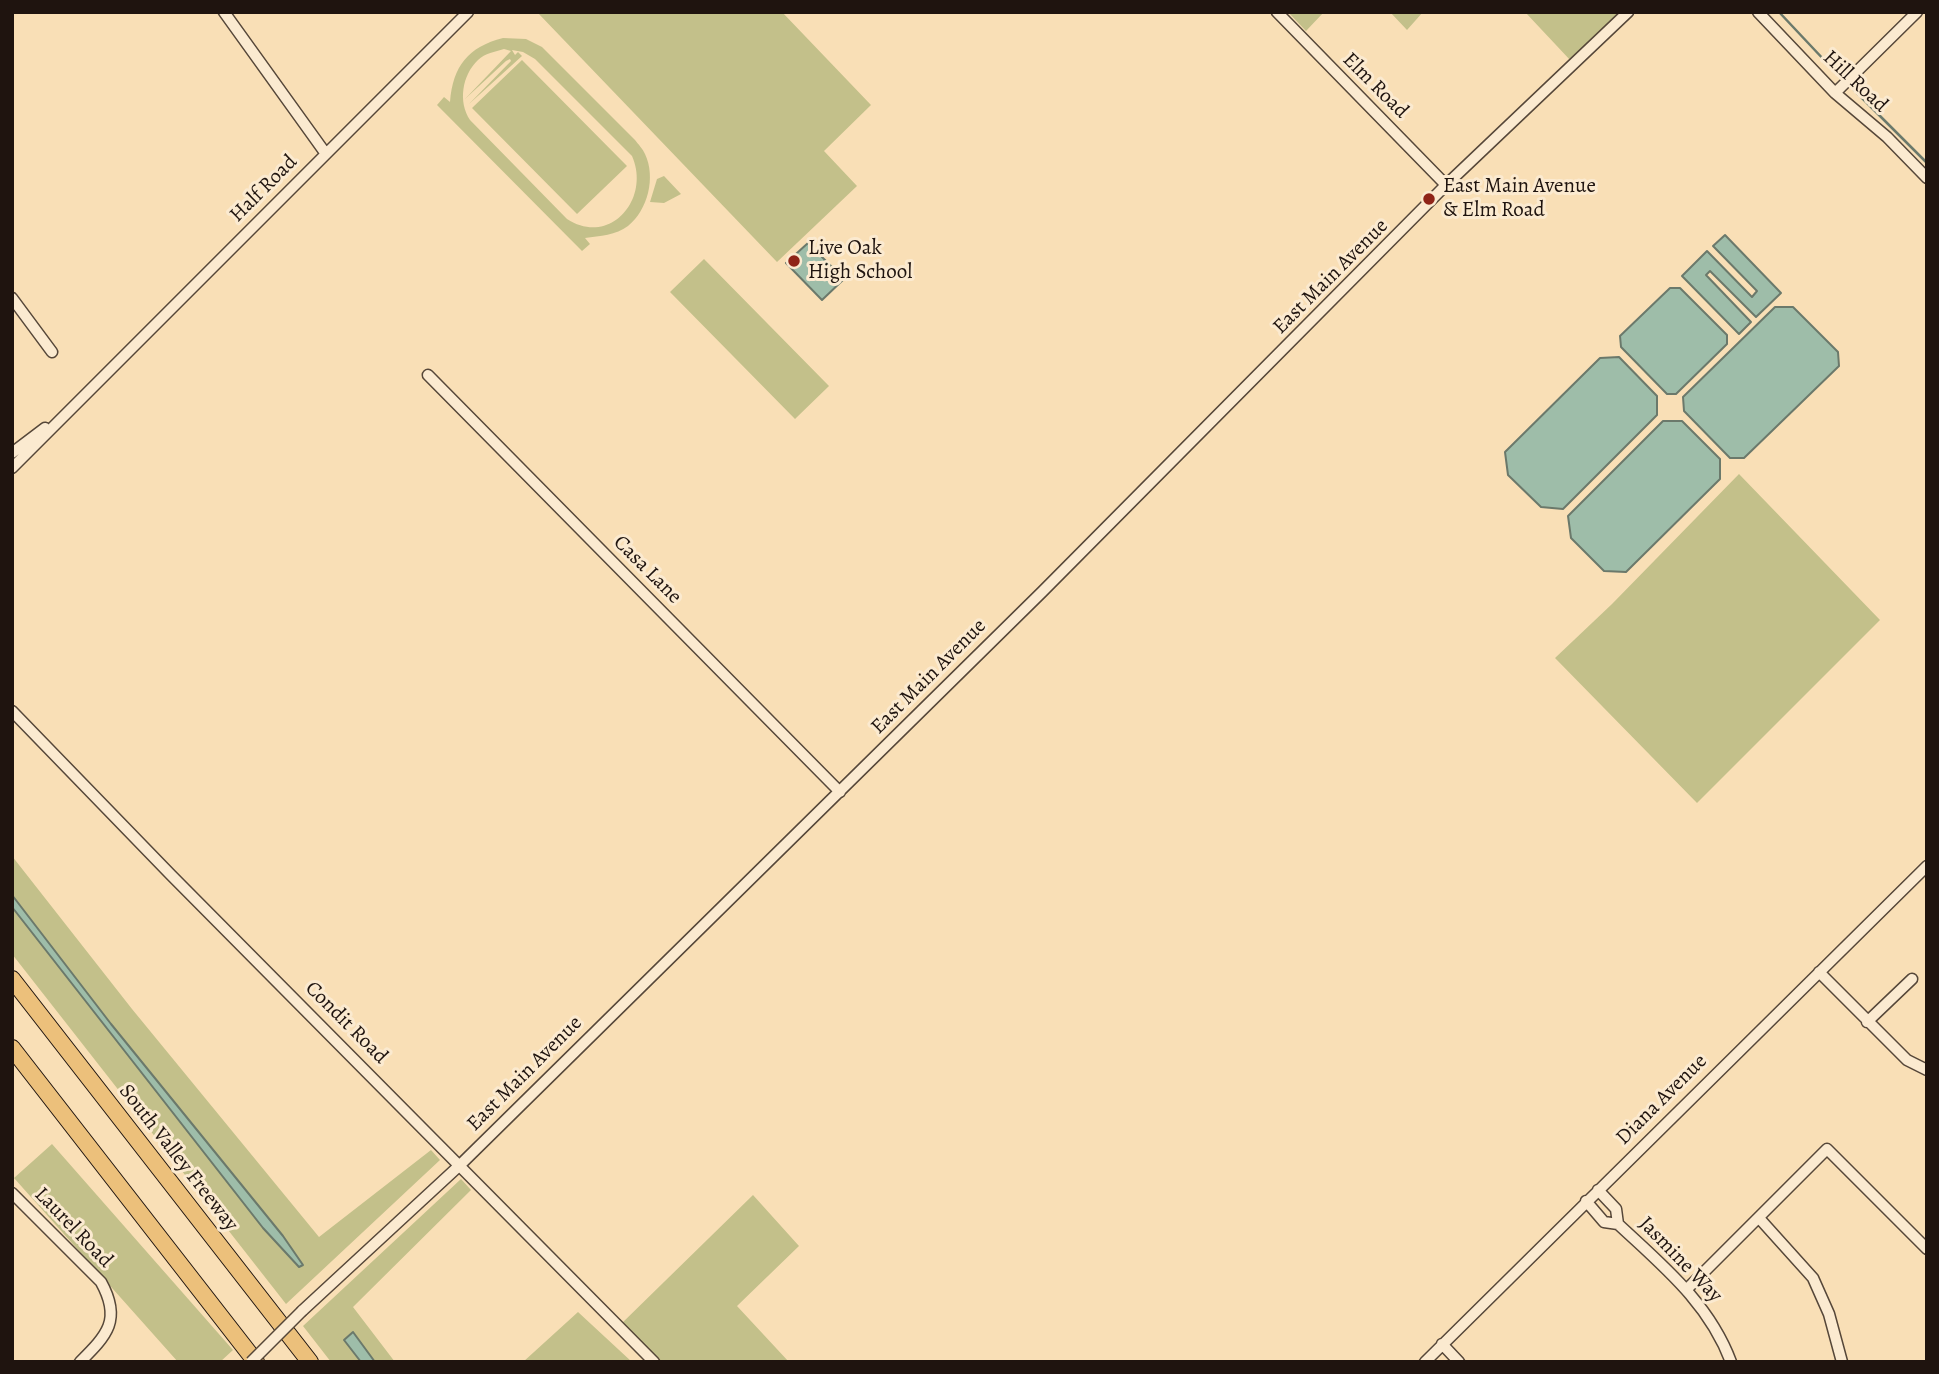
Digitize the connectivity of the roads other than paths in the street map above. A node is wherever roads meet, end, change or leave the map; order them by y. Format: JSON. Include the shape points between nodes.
{"nodes":[{"id":1,"x":224,"y":12,"type":"edge"},
{"id":2,"x":468,"y":12,"type":"edge"},
{"id":3,"x":1277,"y":12,"type":"edge"},
{"id":4,"x":1628,"y":12,"type":"edge"},
{"id":5,"x":1758,"y":12,"type":"edge"},
{"id":6,"x":1917,"y":12,"type":"edge"},
{"id":7,"x":1835,"y":93,"type":"junction"},
{"id":8,"x":326,"y":154,"type":"junction"},
{"id":9,"x":1927,"y":178,"type":"edge"},
{"id":10,"x":1446,"y":186,"type":"junction"},
{"id":11,"x":12,"y":298,"type":"edge"},
{"id":12,"x":52,"y":352,"type":"dead end"},
{"id":13,"x":428,"y":375,"type":"dead end"},
{"id":14,"x":88,"y":393,"type":"junction"},
{"id":15,"x":12,"y":453,"type":"edge"},
{"id":16,"x":12,"y":468,"type":"edge"},
{"id":17,"x":12,"y":711,"type":"edge"},
{"id":18,"x":840,"y":792,"type":"junction"},
{"id":19,"x":1927,"y":866,"type":"edge"},
{"id":20,"x":1819,"y":972,"type":"junction"},
{"id":21,"x":12,"y":979,"type":"edge"},
{"id":22,"x":1912,"y":979,"type":"dead end"},
{"id":23,"x":1867,"y":1022,"type":"junction"},
{"id":24,"x":12,"y":1048,"type":"edge"},
{"id":25,"x":1927,"y":1070,"type":"edge"},
{"id":26,"x":460,"y":1165,"type":"junction"},
{"id":27,"x":1598,"y":1189,"type":"junction"},
{"id":28,"x":12,"y":1193,"type":"edge"},
{"id":29,"x":1586,"y":1201,"type":"junction"},
{"id":30,"x":1759,"y":1218,"type":"junction"},
{"id":31,"x":1618,"y":1224,"type":"junction"},
{"id":32,"x":1927,"y":1249,"type":"edge"},
{"id":33,"x":1687,"y":1289,"type":"junction"},
{"id":34,"x":1442,"y":1344,"type":"junction"},
{"id":35,"x":80,"y":1362,"type":"edge"},
{"id":36,"x":254,"y":1362,"type":"edge"},
{"id":37,"x":310,"y":1362,"type":"edge"},
{"id":38,"x":654,"y":1362,"type":"edge"},
{"id":39,"x":1424,"y":1362,"type":"edge"},
{"id":40,"x":1459,"y":1362,"type":"edge"},
{"id":41,"x":1731,"y":1362,"type":"edge"},
{"id":42,"x":1842,"y":1362,"type":"edge"}],
"edges":[{"from":1,"to":8,"type":"street"},
{"from":2,"to":8,"type":"street","name":"Half Road"},
{"from":3,"to":10,"type":"street","name":"Elm Road"},
{"from":4,"to":10,"type":"street","name":"East Main Avenue"},
{"from":5,"to":7,"type":"street","name":"Hill Road"},
{"from":6,"to":7,"type":"street"},
{"from":7,"to":9,"type":"street","name":"Hill Road"},
{"from":8,"to":14,"type":"street","name":"Half Road"},
{"from":10,"to":18,"type":"street","name":"East Main Avenue"},
{"from":11,"to":12,"type":"street"},
{"from":13,"to":18,"type":"street","name":"Casa Lane"},
{"from":14,"to":15,"type":"street","name":"Half Road"},
{"from":14,"to":16,"type":"street","name":"Half Road"},
{"from":17,"to":26,"type":"street","name":"Condit Road"},
{"from":18,"to":26,"type":"street","name":"East Main Avenue"},
{"from":19,"to":20,"type":"street","name":"Diana Avenue"},
{"from":20,"to":23,"type":"street"},
{"from":20,"to":27,"type":"street","name":"Diana Avenue"},
{"from":21,"to":37,"type":"highway","name":"South Valley Freeway"},
{"from":22,"to":23,"type":"street"},
{"from":23,"to":25,"type":"street","via":[[1907,1060]]},
{"from":24,"to":36,"type":"highway"},
{"from":26,"to":36,"type":"street","name":"East Main Avenue","bridge":true,"via":[[302,1311]]},
{"from":26,"to":38,"type":"street","name":"Condit Road"},
{"from":27,"to":29,"type":"street","name":"Diana Avenue"},
{"from":27,"to":31,"type":"street","name":"Jasmine Way","via":[[1616,1209]]},
{"from":28,"to":35,"type":"street","name":"Laurel Road","via":[[108,1295],[110,1325]]},
{"from":29,"to":31,"type":"street","name":"Jasmine Way","via":[[1604,1222]]},
{"from":29,"to":34,"type":"street","name":"Diana Avenue"},
{"from":30,"to":32,"type":"street","via":[[1827,1149]]},
{"from":30,"to":33,"type":"street"},
{"from":30,"to":42,"type":"street","via":[[1813,1278]]},
{"from":31,"to":33,"type":"street","name":"Jasmine Way"},
{"from":33,"to":41,"type":"street","name":"Jasmine Way","via":[[1714,1324]]},
{"from":34,"to":39,"type":"street","name":"Diana Avenue"},
{"from":34,"to":40,"type":"street"}]}
